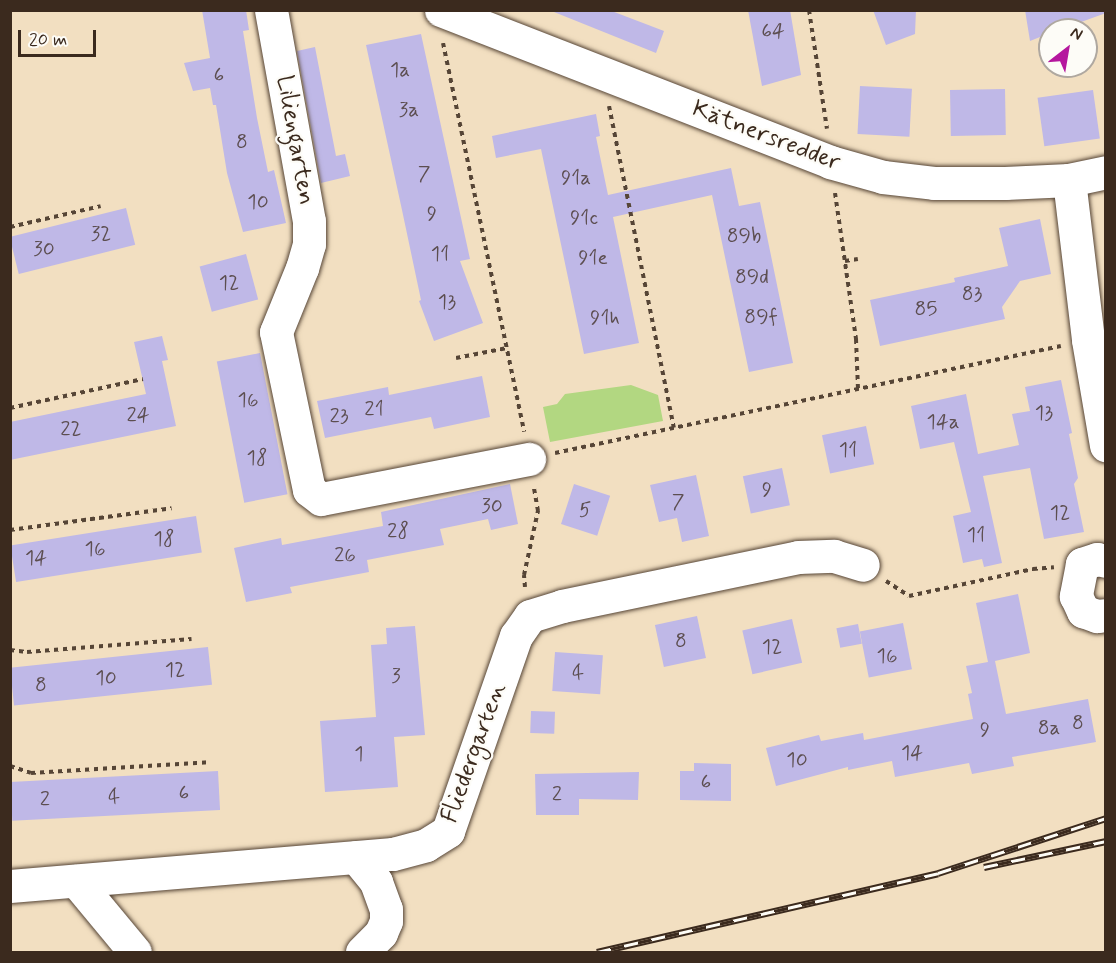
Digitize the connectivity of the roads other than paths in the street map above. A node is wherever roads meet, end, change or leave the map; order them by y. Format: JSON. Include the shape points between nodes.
{"nodes":[{"id":1,"x":271,"y":10,"type":"edge"},
{"id":2,"x":441,"y":22,"type":"edge"},
{"id":3,"x":1106,"y":172,"type":"edge"},
{"id":4,"x":1069,"y":180,"type":"junction"},
{"id":5,"x":1106,"y":445,"type":"edge"},
{"id":6,"x":530,"y":459,"type":"road end"},
{"id":7,"x":1094,"y":563,"type":"edge"},
{"id":8,"x":863,"y":565,"type":"road end"},
{"id":9,"x":1106,"y":615,"type":"edge"},
{"id":10,"x":356,"y":857,"type":"junction"},
{"id":11,"x":76,"y":880,"type":"junction"},
{"id":12,"x":10,"y":886,"type":"edge"},
{"id":13,"x":135,"y":952,"type":"edge"},
{"id":14,"x":362,"y":952,"type":"edge"}],
"edges":[{"from":1,"to":6,"type":"street","name":"Liliengarten","via":[[309,221],[309,244],[302,268],[276,332],[309,490],[321,499]]},
{"from":2,"to":4,"type":"street","name":"Kätnersredder","via":[[602,73],[830,162],[883,177],[934,183]]},
{"from":3,"to":4,"type":"street","name":"Kätnersredder"},
{"from":4,"to":5,"type":"street","via":[[1088,340]]},
{"from":7,"to":9,"type":"street","via":[[1076,596],[1083,610]]},
{"from":8,"to":10,"type":"street","name":"Fliedergarten","via":[[834,556],[798,557],[530,616],[516,636],[448,831],[426,845],[393,855]]},
{"from":10,"to":11,"type":"street","name":"Fliedergarten"},
{"from":10,"to":14,"type":"street","via":[[376,882],[386,909],[381,933]]},
{"from":11,"to":12,"type":"street","name":"Fliedergarten"},
{"from":11,"to":13,"type":"street"}]}
